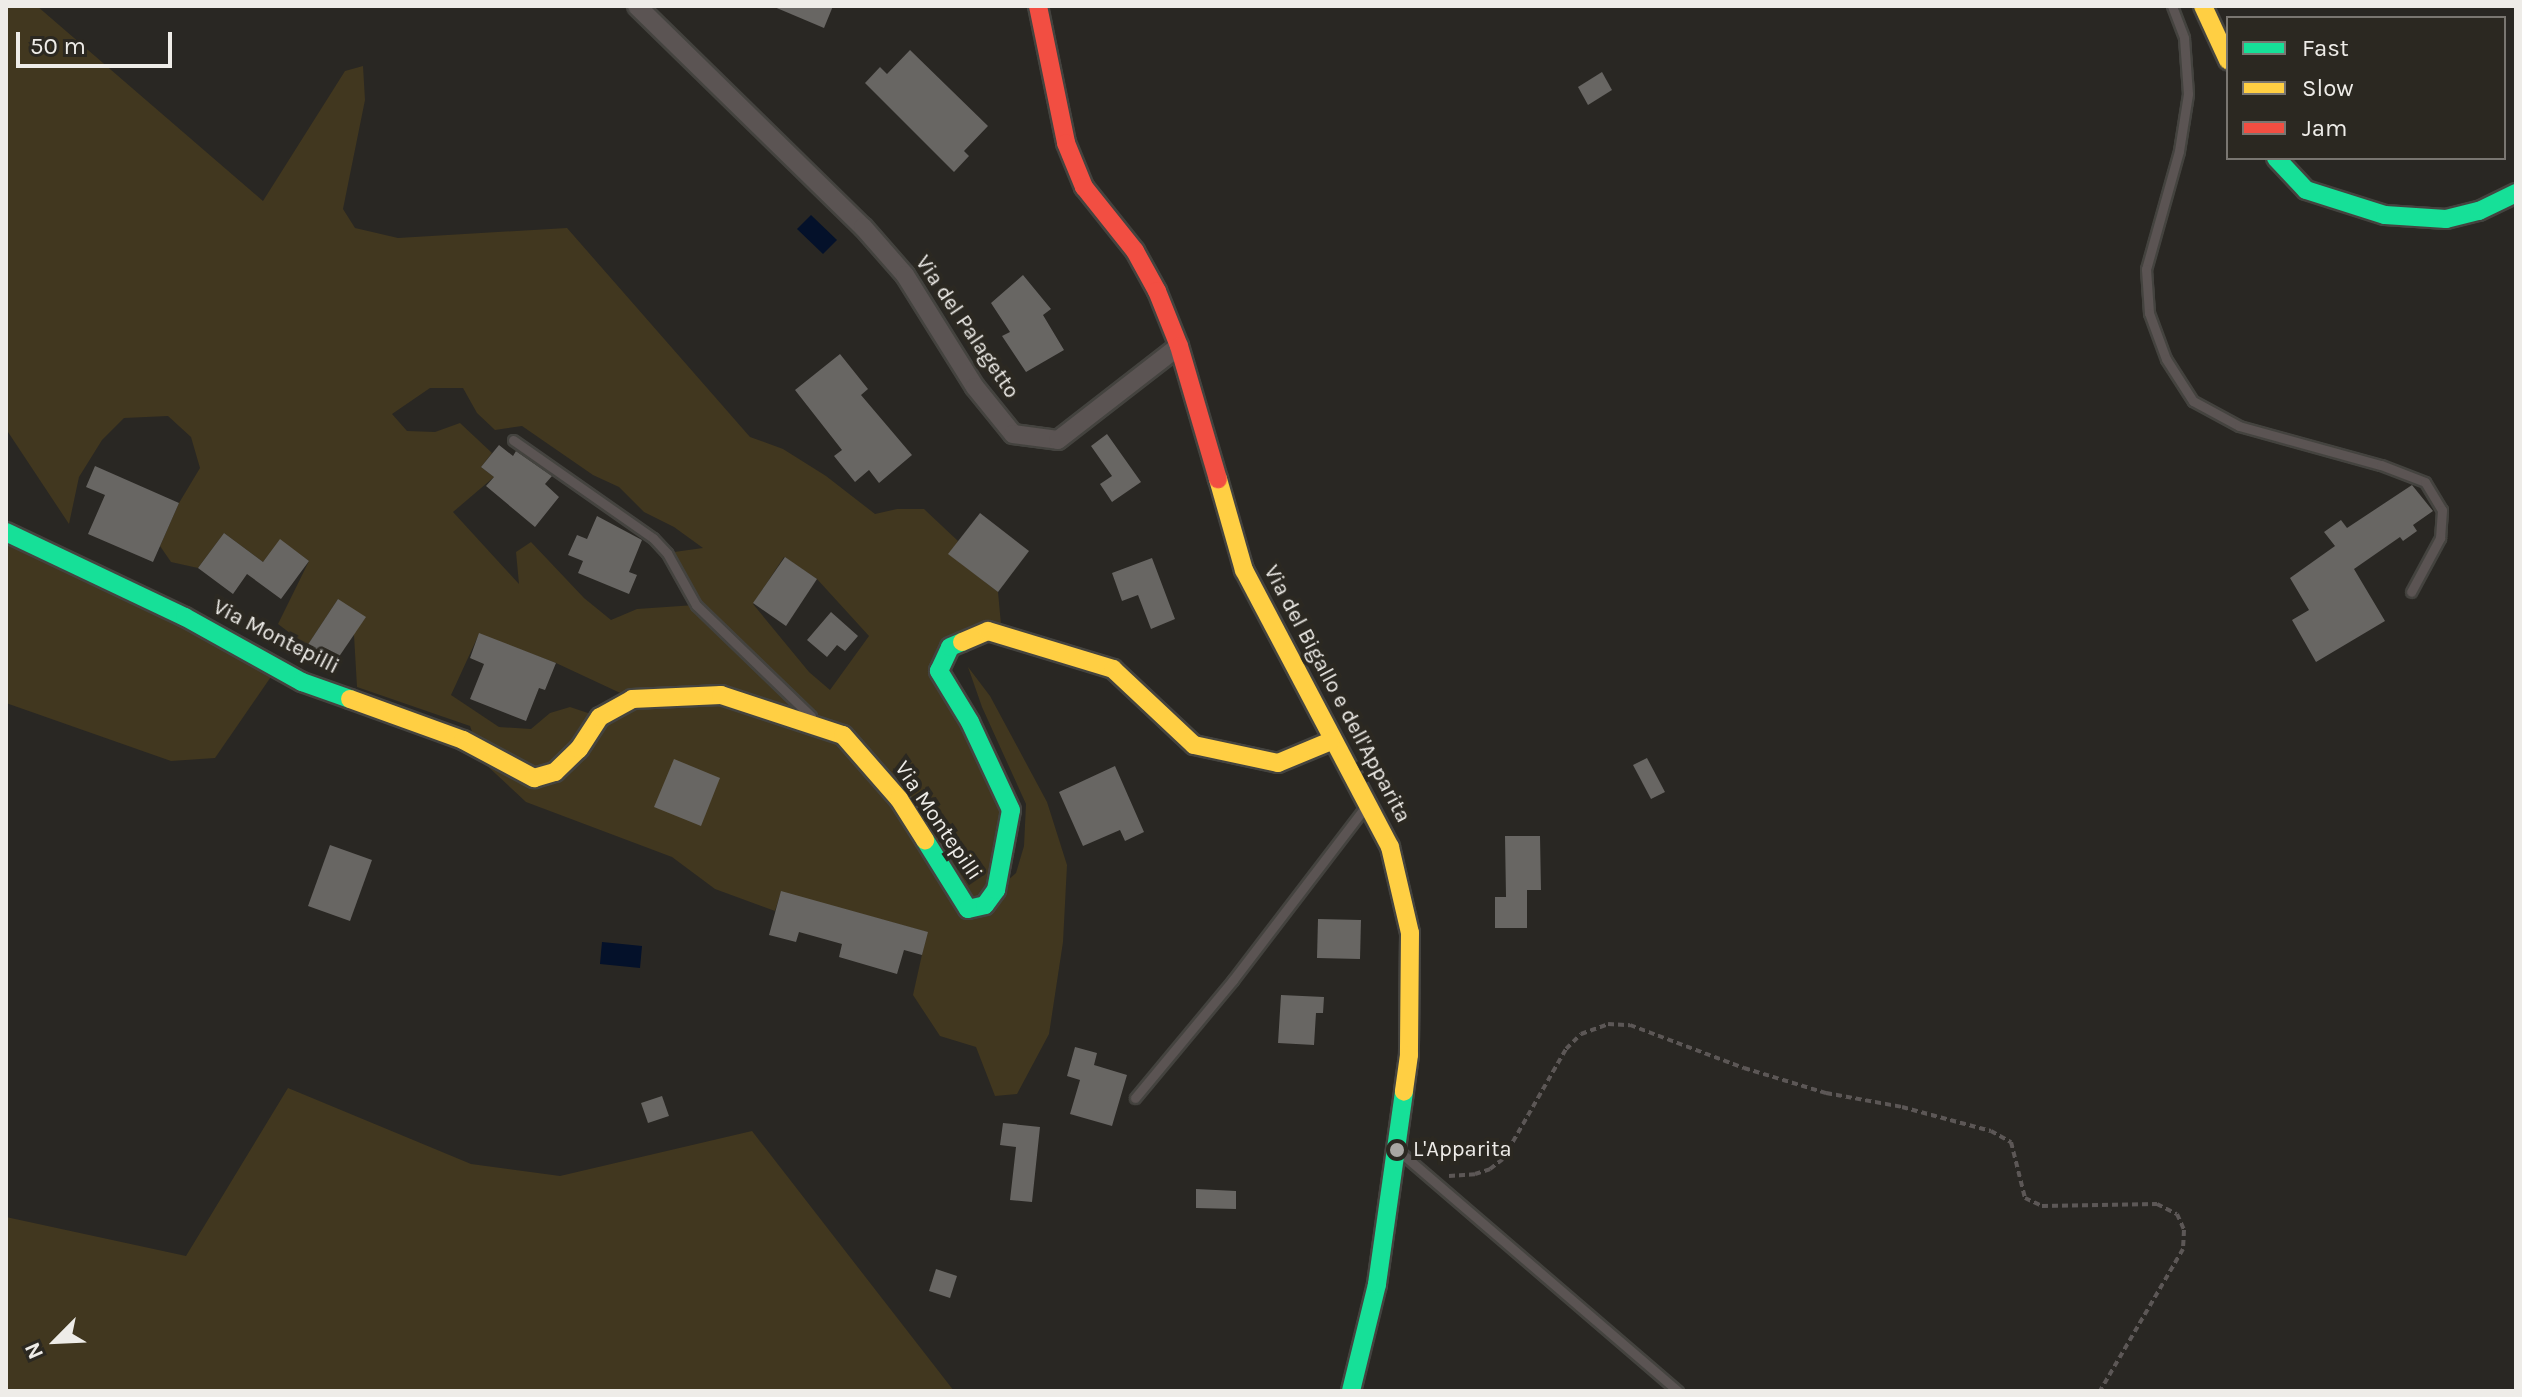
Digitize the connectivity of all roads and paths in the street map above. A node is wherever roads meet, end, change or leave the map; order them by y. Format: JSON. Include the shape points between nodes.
{"nodes":[{"id":1,"x":637,"y":6,"type":"edge"},
{"id":2,"x":1038,"y":6,"type":"edge"},
{"id":3,"x":2172,"y":6,"type":"edge"},
{"id":4,"x":2203,"y":6,"type":"edge"},
{"id":5,"x":2226,"y":56,"type":"edge"},
{"id":6,"x":2278,"y":160,"type":"edge"},
{"id":7,"x":2516,"y":193,"type":"edge"},
{"id":8,"x":1179,"y":346,"type":"junction"},
{"id":9,"x":513,"y":440,"type":"dead end"},
{"id":10,"x":6,"y":532,"type":"edge"},
{"id":11,"x":2411,"y":592,"type":"dead end"},
{"id":12,"x":822,"y":727,"type":"junction"},
{"id":13,"x":1331,"y":741,"type":"junction"},
{"id":14,"x":1368,"y":804,"type":"junction"},
{"id":15,"x":1135,"y":1098,"type":"dead end"},
{"id":16,"x":1397,"y":1150,"type":"junction"},
{"id":17,"x":1441,"y":1188,"type":"junction"},
{"id":18,"x":1351,"y":1391,"type":"edge"},
{"id":19,"x":1678,"y":1391,"type":"edge"},
{"id":20,"x":2100,"y":1391,"type":"edge"}],
"edges":[{"from":1,"to":8,"type":"street","name":"Via del Palagetto","via":[[863,227],[905,275],[975,387],[1013,434],[1058,440]]},
{"from":2,"to":8,"type":"street","name":"Via del Bigallo e dell'Apparita","via":[[1066,143],[1084,187],[1135,251]]},
{"from":3,"to":11,"type":"lane","via":[[2184,38],[2188,94],[2179,151],[2146,269],[2149,313],[2166,359],[2193,401],[2239,426],[2425,482],[2442,510],[2440,538]]},
{"from":4,"to":5,"type":"street"},
{"from":6,"to":7,"type":"street","via":[[2306,190],[2385,215],[2446,219]]},
{"from":8,"to":13,"type":"street","name":"Via del Bigallo e dell'Apparita","via":[[1244,570]]},
{"from":9,"to":12,"type":"lane","via":[[653,538],[696,605]]},
{"from":10,"to":12,"type":"street","name":"Via Montepilli","via":[[185,617],[302,682],[463,740],[534,778],[555,772],[579,749],[600,717],[632,699],[721,695]]},
{"from":12,"to":13,"type":"street","name":"Via Montepilli","via":[[843,735],[899,799],[968,909],[985,905],[996,890],[1011,810],[970,722],[939,671],[950,647],[988,631],[1113,669],[1194,745],[1278,763]]},
{"from":13,"to":14,"type":"street","name":"Via del Bigallo e dell'Apparita"},
{"from":14,"to":15,"type":"lane"},
{"from":14,"to":16,"type":"street","name":"Via del Bigallo e dell'Apparita","via":[[1390,847],[1410,933],[1409,1055]]},
{"from":16,"to":17,"type":"lane"},
{"from":16,"to":18,"type":"street","name":"Via del Bigallo e dell'Apparita","via":[[1377,1284]]},
{"from":17,"to":19,"type":"lane"},
{"from":17,"to":20,"type":"path","via":[[1451,1173],[1475,1174],[1503,1159],[1566,1049],[1581,1034],[1608,1024],[1630,1025],[1826,1093],[1991,1131],[2011,1142],[2025,1198],[2042,1206],[2157,1204],[2177,1214],[2184,1230],[2183,1249]]}]}
